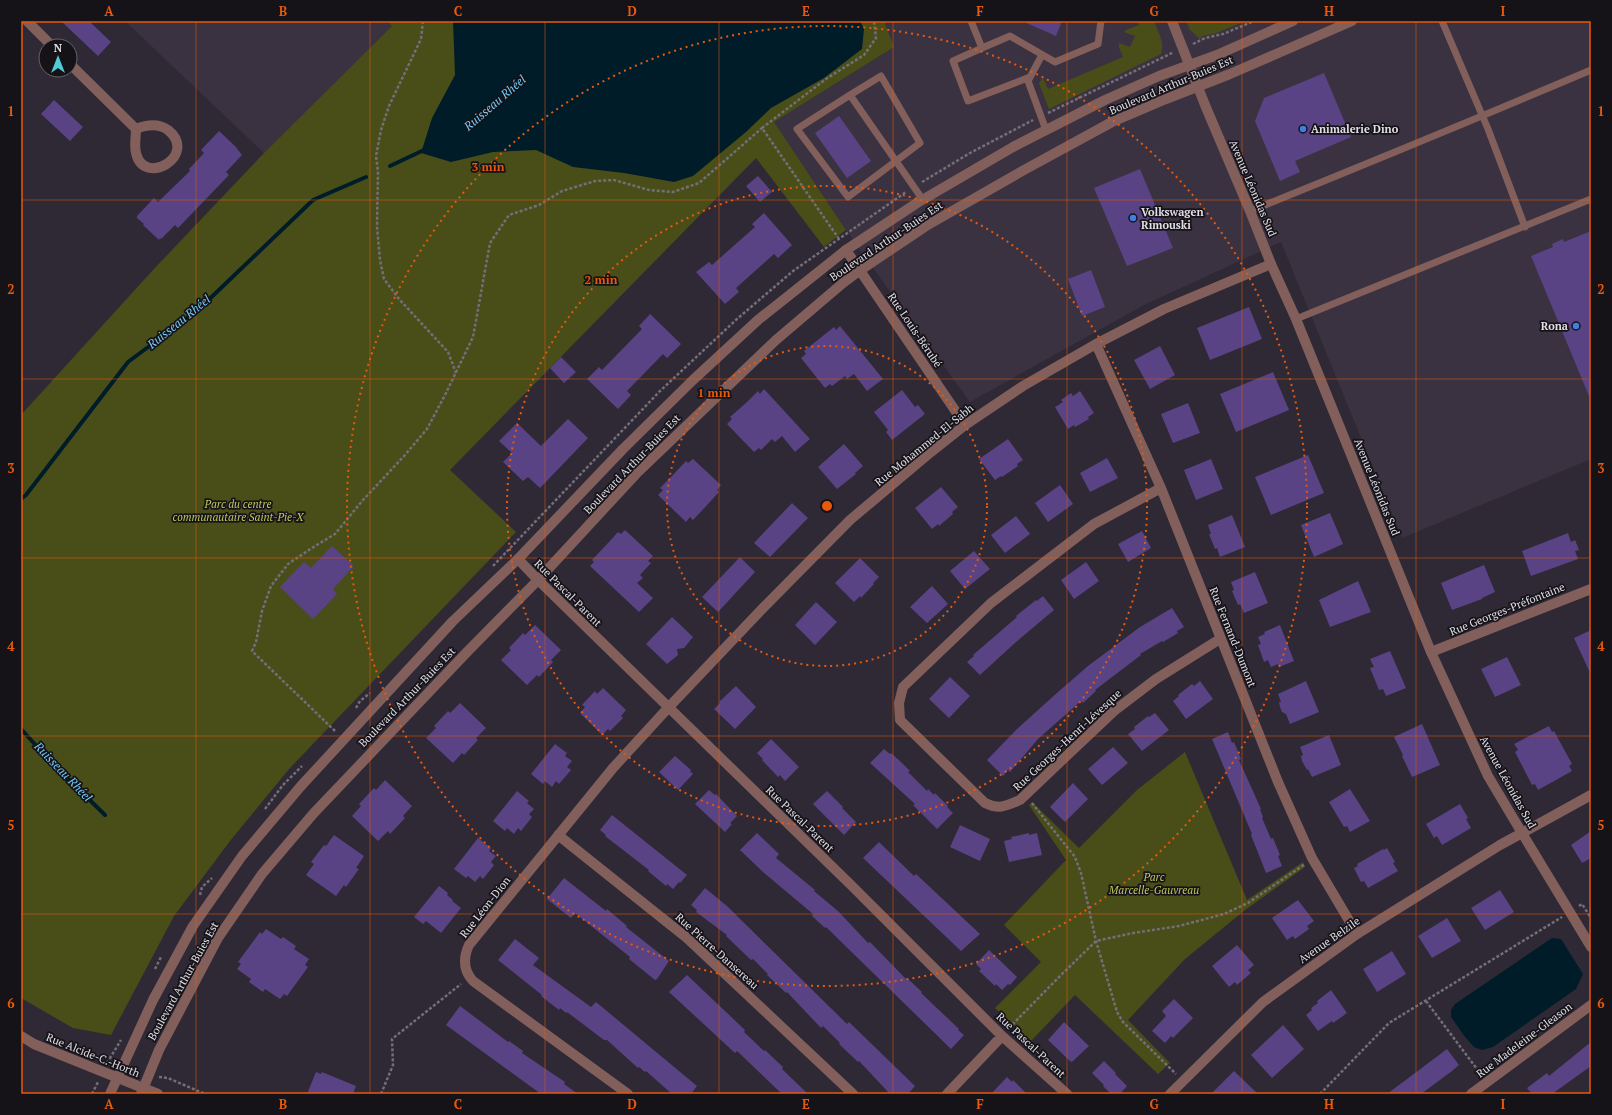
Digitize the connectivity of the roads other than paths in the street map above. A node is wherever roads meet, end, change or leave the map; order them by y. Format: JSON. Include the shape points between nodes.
{"nodes":[{"id":1,"x":27,"y":21,"type":"edge"},
{"id":2,"x":971,"y":21,"type":"edge"},
{"id":3,"x":1101,"y":21,"type":"edge"},
{"id":4,"x":1172,"y":21,"type":"edge"},
{"id":5,"x":1293,"y":21,"type":"edge"},
{"id":6,"x":1352,"y":21,"type":"edge"},
{"id":7,"x":1442,"y":21,"type":"edge"},
{"id":8,"x":44,"y":38,"type":"edge"},
{"id":9,"x":982,"y":48,"type":"junction"},
{"id":10,"x":1042,"y":55,"type":"junction"},
{"id":11,"x":1190,"y":65,"type":"junction"},
{"id":12,"x":1591,"y":70,"type":"edge"},
{"id":13,"x":78,"y":72,"type":"edge"},
{"id":14,"x":1030,"y":77,"type":"junction"},
{"id":15,"x":1198,"y":86,"type":"junction"},
{"id":16,"x":850,"y":95,"type":"junction"},
{"id":17,"x":1481,"y":116,"type":"junction"},
{"id":18,"x":136,"y":128,"type":"junction"},
{"id":19,"x":1046,"y":130,"type":"junction"},
{"id":20,"x":897,"y":162,"type":"junction"},
{"id":21,"x":1591,"y":199,"type":"edge"},
{"id":22,"x":923,"y":200,"type":"junction"},
{"id":23,"x":1250,"y":212,"type":"junction"},
{"id":24,"x":1525,"y":227,"type":"junction"},
{"id":25,"x":846,"y":250,"type":"junction"},
{"id":26,"x":1271,"y":264,"type":"junction"},
{"id":27,"x":859,"y":271,"type":"junction"},
{"id":28,"x":1296,"y":319,"type":"junction"},
{"id":29,"x":1096,"y":344,"type":"junction"},
{"id":30,"x":965,"y":425,"type":"junction"},
{"id":31,"x":1161,"y":488,"type":"junction"},
{"id":32,"x":518,"y":559,"type":"junction"},
{"id":33,"x":538,"y":580,"type":"junction"},
{"id":34,"x":1591,"y":588,"type":"edge"},
{"id":35,"x":1220,"y":639,"type":"junction"},
{"id":36,"x":1431,"y":652,"type":"junction"},
{"id":37,"x":668,"y":708,"type":"junction"},
{"id":38,"x":1591,"y":795,"type":"edge"},
{"id":39,"x":1522,"y":833,"type":"junction"},
{"id":40,"x":558,"y":835,"type":"junction"},
{"id":41,"x":1357,"y":934,"type":"junction"},
{"id":42,"x":1591,"y":947,"type":"edge"},
{"id":43,"x":1591,"y":1004,"type":"edge"},
{"id":44,"x":21,"y":1036,"type":"edge"},
{"id":45,"x":1002,"y":1036,"type":"junction"},
{"id":46,"x":117,"y":1077,"type":"junction"},
{"id":47,"x":143,"y":1091,"type":"edge"},
{"id":48,"x":110,"y":1094,"type":"edge"},
{"id":49,"x":158,"y":1094,"type":"edge"},
{"id":50,"x":628,"y":1094,"type":"edge"},
{"id":51,"x":853,"y":1094,"type":"edge"},
{"id":52,"x":947,"y":1094,"type":"edge"},
{"id":53,"x":1067,"y":1094,"type":"edge"},
{"id":54,"x":1170,"y":1094,"type":"edge"},
{"id":55,"x":1471,"y":1094,"type":"edge"}],
"edges":[{"from":1,"to":8,"type":"street"},
{"from":2,"to":9,"type":"lane"},
{"from":3,"to":10,"type":"lane","via":[[1098,44],[1055,62]]},
{"from":4,"to":11,"type":"street","name":"Avenue Léonidas Sud"},
{"from":5,"to":11,"type":"street","name":"Boulevard Arthur-Buies Est"},
{"from":6,"to":15,"type":"street","name":"Boulevard Arthur-Buies Est"},
{"from":7,"to":17,"type":"lane"},
{"from":9,"to":10,"type":"lane","via":[[1010,36]]},
{"from":9,"to":14,"type":"lane","via":[[952,61],[968,101]]},
{"from":10,"to":14,"type":"lane"},
{"from":11,"to":15,"type":"street","name":"Avenue Léonidas Sud"},
{"from":11,"to":19,"type":"street","name":"Boulevard Arthur-Buies Est","via":[[1118,94]]},
{"from":12,"to":17,"type":"lane"},
{"from":13,"to":18,"type":"street"},
{"from":14,"to":19,"type":"lane","via":[[1028,81]]},
{"from":15,"to":23,"type":"street","name":"Avenue Léonidas Sud"},
{"from":15,"to":27,"type":"street","name":"Boulevard Arthur-Buies Est","via":[[1112,122],[1024,170],[926,226]]},
{"from":16,"to":20,"type":"lane"},
{"from":16,"to":20,"type":"lane","via":[[881,76],[920,143]]},
{"from":16,"to":20,"type":"lane","via":[[797,129],[848,197]]},
{"from":17,"to":23,"type":"lane"},
{"from":17,"to":24,"type":"lane"},
{"from":18,"to":18,"type":"street","via":[[136,154],[140,162],[156,169],[172,161],[177,146],[175,137],[167,129],[146,124]]},
{"from":19,"to":22,"type":"street","name":"Boulevard Arthur-Buies Est","via":[[1013,146]]},
{"from":20,"to":22,"type":"lane"},
{"from":21,"to":24,"type":"lane"},
{"from":22,"to":25,"type":"street","name":"Boulevard Arthur-Buies Est"},
{"from":23,"to":26,"type":"street","name":"Avenue Léonidas Sud"},
{"from":24,"to":28,"type":"lane"},
{"from":25,"to":27,"type":"street","name":"Rue Louis-Bérubé"},
{"from":25,"to":32,"type":"street","name":"Boulevard Arthur-Buies Est","via":[[758,320],[693,380]]},
{"from":26,"to":28,"type":"street","name":"Avenue Léonidas Sud"},
{"from":26,"to":29,"type":"street","name":"Rue Mohammed-El-Sabh","via":[[1164,309]]},
{"from":27,"to":30,"type":"street","name":"Rue Louis-Bérubé"},
{"from":27,"to":33,"type":"street","name":"Boulevard Arthur-Buies Est","via":[[776,340],[692,419],[636,474]]},
{"from":28,"to":36,"type":"street","name":"Avenue Léonidas Sud"},
{"from":29,"to":30,"type":"street","name":"Rue Mohammed-El-Sabh","via":[[1023,386]]},
{"from":29,"to":31,"type":"street","name":"Rue Fernand-Dumont"},
{"from":30,"to":37,"type":"street","name":"Rue Mohammed-El-Sabh","via":[[850,520]]},
{"from":31,"to":35,"type":"street","name":"Rue Fernand-Dumont"},
{"from":31,"to":35,"type":"street","name":"Rue Georges-Henri-Lévesque","via":[[1094,524],[991,603],[903,687],[899,703],[900,720],[985,803],[993,807],[1006,806],[1020,800],[1114,711],[1156,678]]},
{"from":32,"to":33,"type":"street","name":"Rue Pascal-Parent"},
{"from":32,"to":46,"type":"street","name":"Boulevard Arthur-Buies Est","via":[[453,621],[301,786],[242,856],[193,926],[153,1000]]},
{"from":33,"to":37,"type":"street","name":"Rue Pascal-Parent"},
{"from":33,"to":47,"type":"street","name":"Boulevard Arthur-Buies Est","via":[[313,814],[262,874],[218,938],[159,1050]]},
{"from":34,"to":36,"type":"street","name":"Rue Georges-Préfontaine"},
{"from":35,"to":41,"type":"street","name":"Rue Fernand-Dumont","via":[[1312,858]]},
{"from":36,"to":39,"type":"street","name":"Avenue Léonidas Sud","via":[[1488,776]]},
{"from":37,"to":40,"type":"street","name":"Rue Léon-Dion","via":[[613,768]]},
{"from":37,"to":45,"type":"street","name":"Rue Pascal-Parent"},
{"from":38,"to":39,"type":"street"},
{"from":39,"to":41,"type":"street","name":"Avenue Belzile"},
{"from":39,"to":42,"type":"street","name":"Avenue Léonidas Sud"},
{"from":40,"to":50,"type":"street","name":"Rue Léon-Dion","via":[[469,945],[465,965],[470,977]]},
{"from":40,"to":51,"type":"street","name":"Rue Pierre-Dansereau","via":[[687,938]]},
{"from":41,"to":54,"type":"street","name":"Avenue Belzile","via":[[1263,1002]]},
{"from":43,"to":55,"type":"street","name":"Rue Madeleine-Gleason"},
{"from":44,"to":46,"type":"street","name":"Rue Alcide-C.-Horth","via":[[34,1044]]},
{"from":45,"to":52,"type":"street"},
{"from":45,"to":53,"type":"street","name":"Rue Pascal-Parent"},
{"from":46,"to":47,"type":"street","name":"Rue Alcide-C.-Horth"},
{"from":46,"to":48,"type":"street","name":"Boulevard Arthur-Buies Est"},
{"from":47,"to":49,"type":"street","name":"Rue Alcide-C.-Horth"}]}
